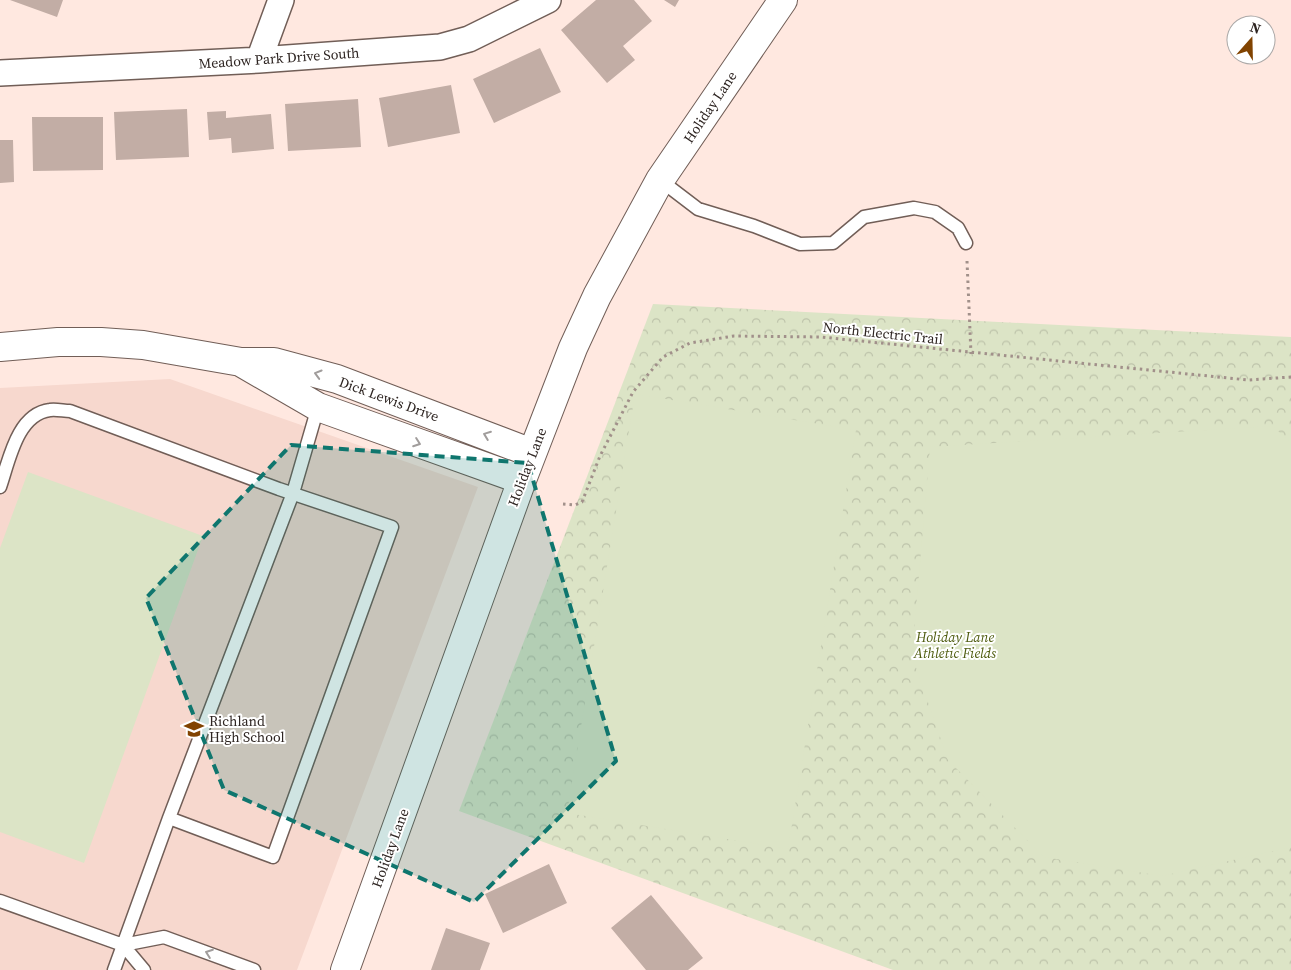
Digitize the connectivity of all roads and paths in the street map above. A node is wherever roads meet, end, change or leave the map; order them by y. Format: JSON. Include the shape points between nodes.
{"nodes":[{"id":1,"x":281,"y":0,"type":"edge"},
{"id":2,"x":548,"y":0,"type":"edge"},
{"id":3,"x":783,"y":0,"type":"edge"},
{"id":4,"x":259,"y":60,"type":"junction"},
{"id":5,"x":0,"y":73,"type":"edge"},
{"id":6,"x":660,"y":180,"type":"junction"},
{"id":7,"x":966,"y":243,"type":"joint"},
{"id":8,"x":0,"y":347,"type":"edge"},
{"id":9,"x":972,"y":354,"type":"junction"},
{"id":10,"x":241,"y":362,"type":"junction"},
{"id":11,"x":1291,"y":377,"type":"edge"},
{"id":12,"x":318,"y":407,"type":"junction"},
{"id":13,"x":532,"y":453,"type":"junction"},
{"id":14,"x":522,"y":480,"type":"junction"},
{"id":15,"x":0,"y":487,"type":"edge"},
{"id":16,"x":293,"y":493,"type":"junction"},
{"id":17,"x":563,"y":504,"type":"dead end"},
{"id":18,"x":169,"y":818,"type":"junction"},
{"id":19,"x":0,"y":901,"type":"edge"},
{"id":20,"x":123,"y":945,"type":"junction"},
{"id":21,"x":114,"y":970,"type":"edge"},
{"id":22,"x":144,"y":970,"type":"edge"},
{"id":23,"x":254,"y":970,"type":"edge"},
{"id":24,"x":345,"y":970,"type":"edge"}],
"edges":[{"from":1,"to":4,"type":"street"},
{"from":2,"to":4,"type":"street","name":"Meadow Park Drive South","via":[[469,38],[440,47]]},
{"from":3,"to":6,"type":"street","name":"Holiday Lane"},
{"from":4,"to":5,"type":"street","name":"Meadow Park Drive South"},
{"from":6,"to":7,"type":"lane","via":[[698,209],[800,244],[833,243],[864,218],[914,208],[943,217],[958,228]]},
{"from":6,"to":13,"type":"street","name":"Holiday Lane","via":[[596,296]]},
{"from":7,"to":9,"type":"path"},
{"from":8,"to":10,"type":"street","name":"Dick Lewis Drive","via":[[101,342],[152,346]]},
{"from":9,"to":11,"type":"path","name":"North Electric Trail","via":[[1248,380]]},
{"from":9,"to":17,"type":"path","name":"North Electric Trail","via":[[821,338],[734,336],[690,344],[663,357],[634,392],[600,456],[582,502]]},
{"from":10,"to":12,"type":"street","name":"Dick Lewis Drive"},
{"from":13,"to":10,"type":"street","name":"Dick Lewis Drive","one_way":true,"via":[[337,379],[274,362]]},
{"from":12,"to":14,"type":"street","name":"Dick Lewis Drive","one_way":true},
{"from":12,"to":16,"type":"lane"},
{"from":13,"to":14,"type":"street","name":"Holiday Lane"},
{"from":14,"to":24,"type":"street","name":"Holiday Lane"},
{"from":15,"to":16,"type":"lane","via":[[20,430],[34,416],[50,410],[70,411]]},
{"from":16,"to":18,"type":"lane"},
{"from":16,"to":18,"type":"lane","via":[[392,527],[273,857]]},
{"from":18,"to":20,"type":"lane"},
{"from":19,"to":20,"type":"lane"},
{"from":20,"to":21,"type":"lane"},
{"from":20,"to":22,"type":"lane"},
{"from":23,"to":20,"type":"lane","one_way":true,"via":[[164,936]]}]}
